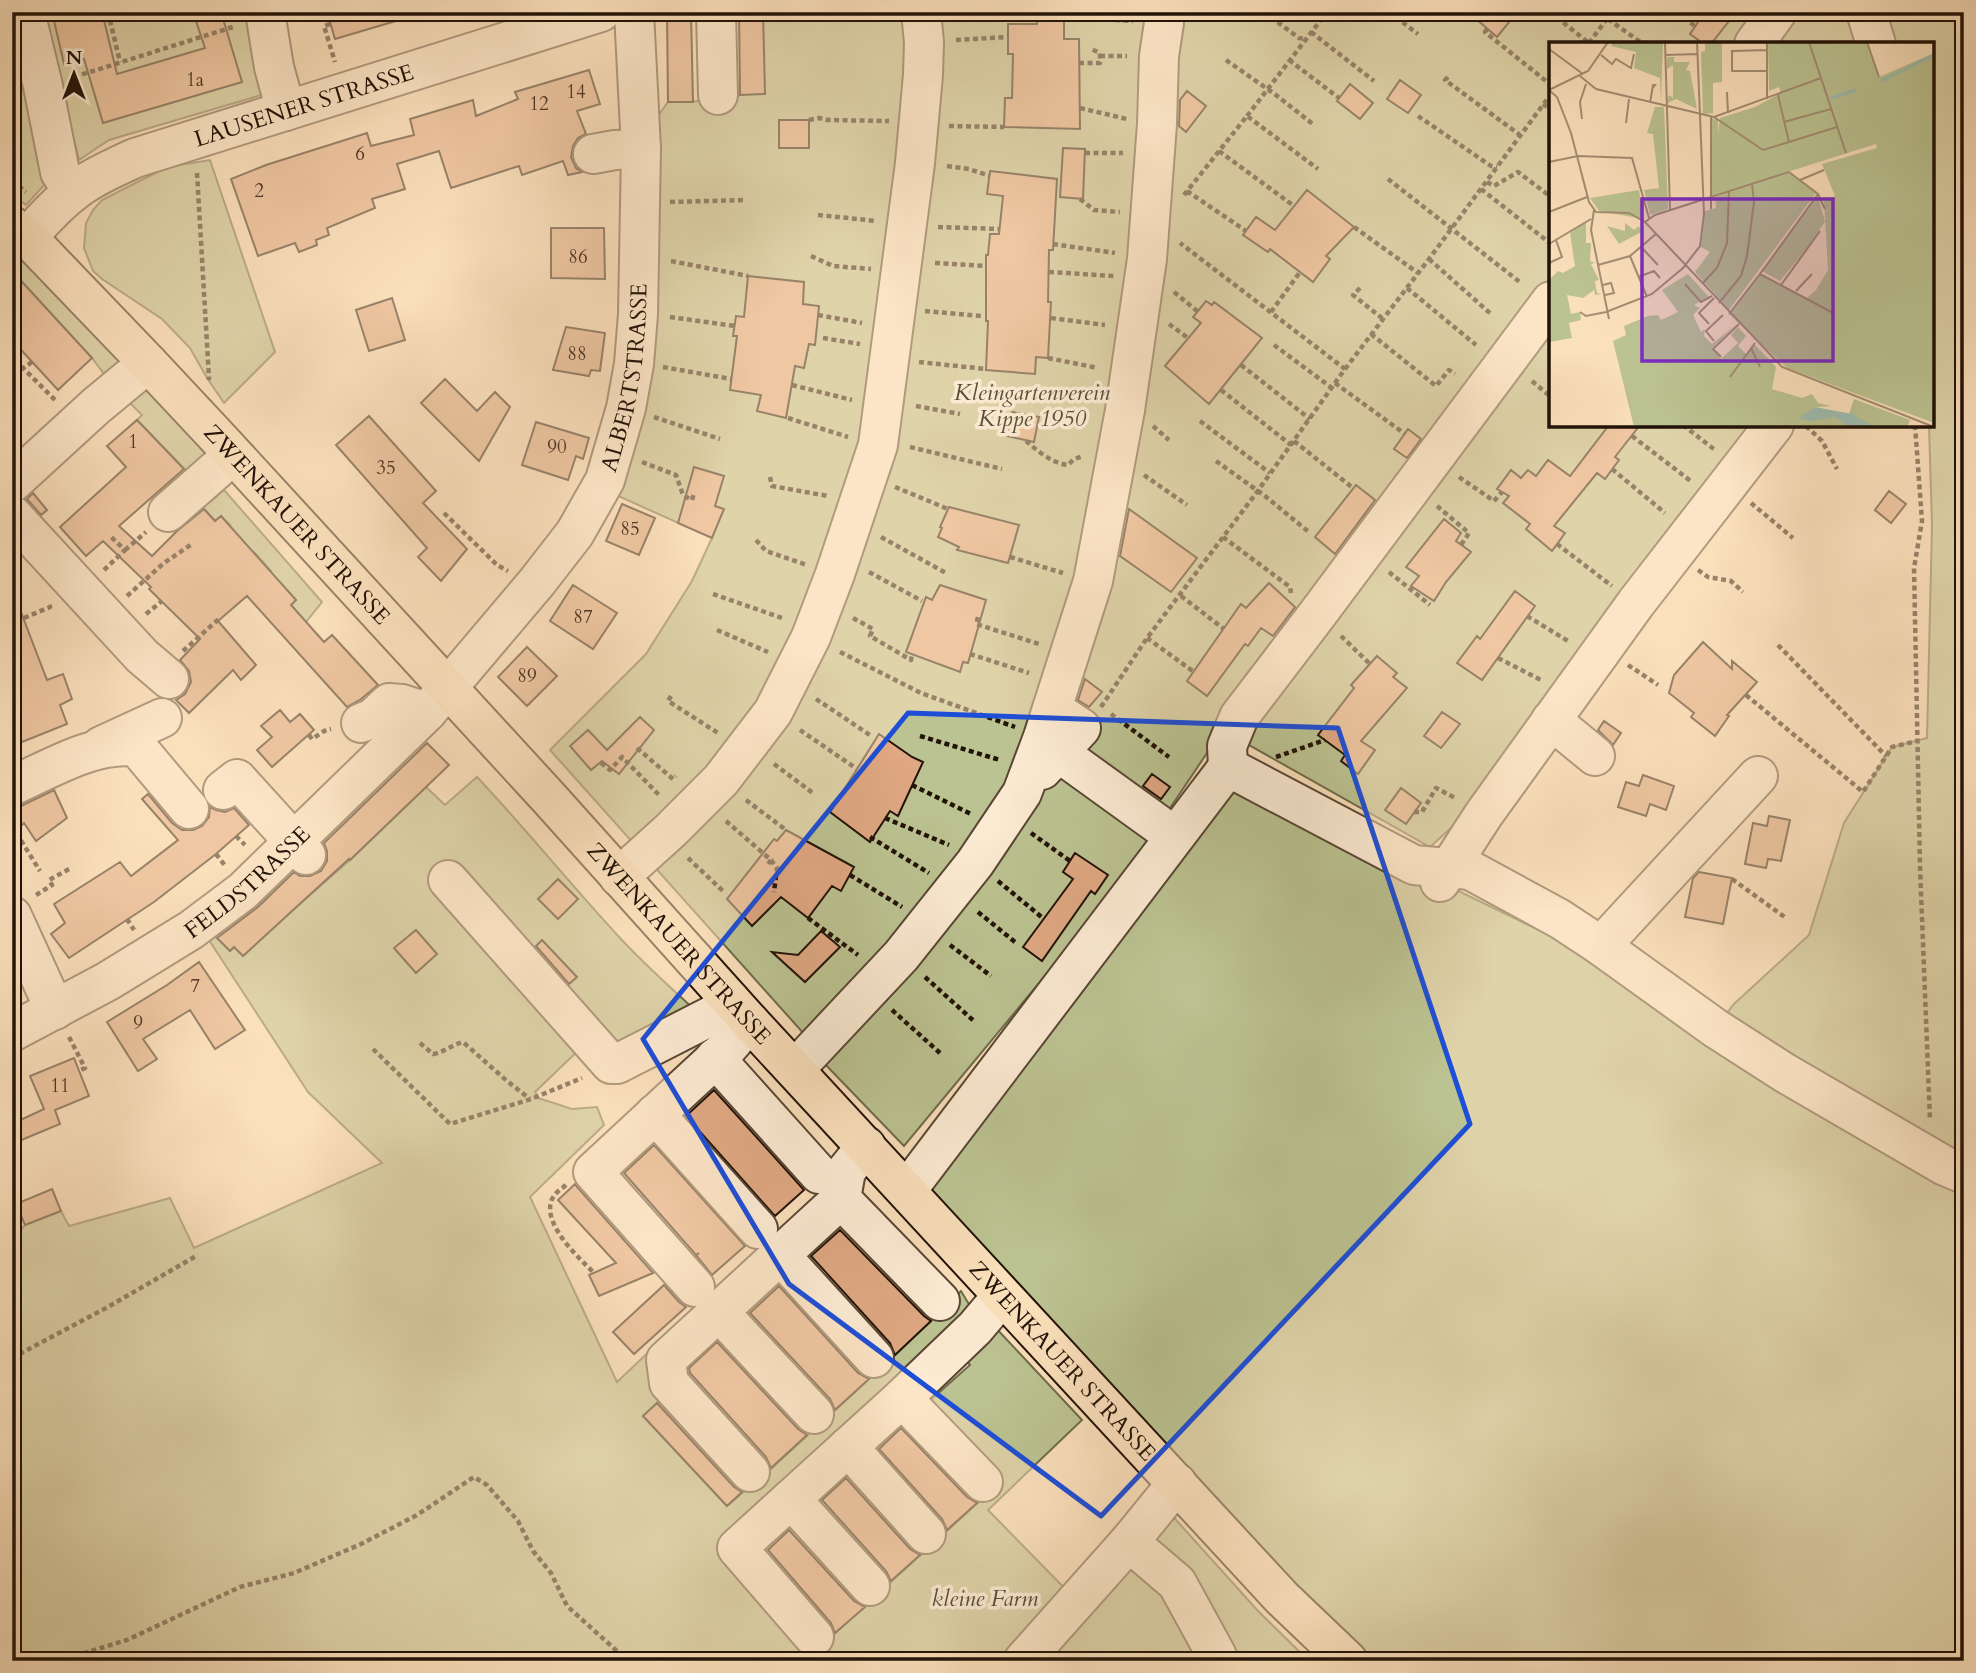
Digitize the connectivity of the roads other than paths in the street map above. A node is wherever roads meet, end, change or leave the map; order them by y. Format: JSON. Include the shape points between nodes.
{"nodes":[{"id":1,"x":25,"y":12,"type":"edge"},
{"id":2,"x":601,"y":12,"type":"edge"},
{"id":3,"x":634,"y":12,"type":"edge"},
{"id":4,"x":716,"y":12,"type":"edge"},
{"id":5,"x":1777,"y":12,"type":"edge"},
{"id":6,"x":1866,"y":12,"type":"edge"},
{"id":7,"x":266,"y":15,"type":"edge"},
{"id":8,"x":1163,"y":18,"type":"edge"},
{"id":9,"x":923,"y":27,"type":"edge"},
{"id":10,"x":1755,"y":42,"type":"edge"},
{"id":11,"x":1875,"y":42,"type":"edge"},
{"id":12,"x":718,"y":95,"type":"dead end"},
{"id":13,"x":286,"y":111,"type":"junction"},
{"id":14,"x":641,"y":149,"type":"junction"},
{"id":15,"x":593,"y":154,"type":"dead end"},
{"id":16,"x":73,"y":192,"type":"junction"},
{"id":17,"x":20,"y":231,"type":"edge"},
{"id":18,"x":1536,"y":292,"type":"edge"},
{"id":19,"x":148,"y":363,"type":"junction"},
{"id":20,"x":1772,"y":427,"type":"edge"},
{"id":21,"x":233,"y":455,"type":"junction"},
{"id":22,"x":12,"y":483,"type":"edge"},
{"id":23,"x":168,"y":512,"type":"dead end"},
{"id":24,"x":12,"y":515,"type":"edge"},
{"id":25,"x":167,"y":677,"type":"road end"},
{"id":26,"x":437,"y":700,"type":"junction"},
{"id":27,"x":1560,"y":708,"type":"junction"},
{"id":28,"x":162,"y":718,"type":"dead end"},
{"id":29,"x":362,"y":723,"type":"dead end"},
{"id":30,"x":96,"y":749,"type":"junction"},
{"id":31,"x":1595,"y":756,"type":"dead end"},
{"id":32,"x":1228,"y":768,"type":"junction"},
{"id":33,"x":1758,"y":776,"type":"dead end"},
{"id":34,"x":1026,"y":779,"type":"junction"},
{"id":35,"x":12,"y":786,"type":"edge"},
{"id":36,"x":223,"y":790,"type":"dead end"},
{"id":37,"x":189,"y":809,"type":"dead end"},
{"id":38,"x":1159,"y":825,"type":"dead end"},
{"id":39,"x":300,"y":848,"type":"junction"},
{"id":40,"x":1444,"y":875,"type":"junction"},
{"id":41,"x":619,"y":877,"type":"junction"},
{"id":42,"x":448,"y":880,"type":"dead end"},
{"id":43,"x":27,"y":910,"type":"edge"},
{"id":44,"x":1601,"y":946,"type":"junction"},
{"id":45,"x":55,"y":1010,"type":"junction"},
{"id":46,"x":740,"y":1011,"type":"junction"},
{"id":47,"x":12,"y":1031,"type":"edge"},
{"id":48,"x":715,"y":1058,"type":"junction"},
{"id":49,"x":795,"y":1069,"type":"junction"},
{"id":50,"x":655,"y":1114,"type":"junction"},
{"id":51,"x":866,"y":1146,"type":"junction"},
{"id":52,"x":1947,"y":1166,"type":"edge"},
{"id":53,"x":830,"y":1186,"type":"junction"},
{"id":54,"x":907,"y":1190,"type":"junction"},
{"id":55,"x":769,"y":1242,"type":"junction"},
{"id":56,"x":1002,"y":1296,"type":"junction"},
{"id":57,"x":707,"y":1299,"type":"junction"},
{"id":58,"x":940,"y":1301,"type":"dead end"},
{"id":59,"x":874,"y":1358,"type":"dead end"},
{"id":60,"x":902,"y":1398,"type":"junction"},
{"id":61,"x":814,"y":1414,"type":"dead end"},
{"id":62,"x":848,"y":1447,"type":"junction"},
{"id":63,"x":750,"y":1472,"type":"dead end"},
{"id":64,"x":983,"y":1482,"type":"dead end"},
{"id":65,"x":1177,"y":1483,"type":"junction"},
{"id":66,"x":791,"y":1499,"type":"junction"},
{"id":67,"x":926,"y":1534,"type":"dead end"},
{"id":68,"x":1129,"y":1542,"type":"junction"},
{"id":69,"x":870,"y":1586,"type":"dead end"},
{"id":70,"x":814,"y":1637,"type":"dead end"},
{"id":71,"x":1023,"y":1661,"type":"edge"},
{"id":72,"x":1217,"y":1661,"type":"edge"},
{"id":73,"x":1348,"y":1661,"type":"edge"}],
"edges":[{"from":1,"to":16,"type":"street","via":[[60,172]]},
{"from":2,"to":13,"type":"street","name":"LAUSENER STRASSE"},
{"from":3,"to":14,"type":"street","name":"ALBERTSTRASSE"},
{"from":4,"to":12,"type":"street"},
{"from":5,"to":10,"type":"street"},
{"from":6,"to":11,"type":"street"},
{"from":7,"to":13,"type":"street"},
{"from":8,"to":34,"type":"street","via":[[1152,212],[1131,374],[1093,581]]},
{"from":9,"to":41,"type":"street","via":[[915,163],[872,455],[811,632],[710,789]]},
{"from":13,"to":16,"type":"street","name":"LAUSENER STRASSE","via":[[135,158]]},
{"from":14,"to":15,"type":"street"},
{"from":14,"to":26,"type":"street","name":"ALBERTSTRASSE","via":[[634,364],[605,480],[575,533]]},
{"from":16,"to":17,"type":"street","name":"LAUSENER STRASSE","via":[[48,215]]},
{"from":17,"to":19,"type":"main road","name":"ZWENKAUER STRASSE"},
{"from":18,"to":32,"type":"street","via":[[1416,460],[1363,553],[1304,607],[1239,717],[1227,746]]},
{"from":19,"to":21,"type":"main road","name":"ZWENKAUER STRASSE"},
{"from":19,"to":22,"type":"street"},
{"from":20,"to":27,"type":"street"},
{"from":21,"to":23,"type":"street"},
{"from":21,"to":26,"type":"main road","name":"ZWENKAUER STRASSE"},
{"from":24,"to":25,"type":"street","via":[[71,594]]},
{"from":26,"to":29,"type":"street","via":[[389,703]]},
{"from":26,"to":39,"type":"street","name":"FELDSTRASSE","via":[[341,794]]},
{"from":26,"to":41,"type":"main road","name":"ZWENKAUER STRASSE"},
{"from":27,"to":31,"type":"street"},
{"from":27,"to":40,"type":"street"},
{"from":28,"to":30,"type":"street"},
{"from":30,"to":35,"type":"street"},
{"from":30,"to":37,"type":"street","via":[[137,747]]},
{"from":32,"to":40,"type":"street","via":[[1414,865]]},
{"from":32,"to":54,"type":"street"},
{"from":33,"to":44,"type":"street"},
{"from":34,"to":38,"type":"street"},
{"from":34,"to":49,"type":"street","via":[[925,924],[885,974]]},
{"from":36,"to":39,"type":"street","via":[[237,779]]},
{"from":39,"to":45,"type":"street","name":"FELDSTRASSE","via":[[197,925]]},
{"from":40,"to":44,"type":"street","via":[[1470,870]]},
{"from":41,"to":46,"type":"main road","name":"ZWENKAUER STRASSE"},
{"from":42,"to":46,"type":"street","via":[[611,1064],[713,1015]]},
{"from":43,"to":45,"type":"street"},
{"from":44,"to":52,"type":"street","via":[[1785,1073]]},
{"from":45,"to":47,"type":"street","name":"FELDSTRASSE"},
{"from":46,"to":48,"type":"street"},
{"from":46,"to":49,"type":"main road","name":"ZWENKAUER STRASSE"},
{"from":48,"to":50,"type":"street"},
{"from":48,"to":53,"type":"street"},
{"from":49,"to":51,"type":"main road","name":"ZWENKAUER STRASSE"},
{"from":50,"to":55,"type":"street"},
{"from":50,"to":57,"type":"street","via":[[593,1172]]},
{"from":51,"to":53,"type":"street"},
{"from":51,"to":54,"type":"main road","name":"ZWENKAUER STRASSE"},
{"from":53,"to":55,"type":"street"},
{"from":53,"to":58,"type":"street"},
{"from":54,"to":56,"type":"main road","name":"ZWENKAUER STRASSE"},
{"from":55,"to":57,"type":"street"},
{"from":55,"to":59,"type":"street"},
{"from":56,"to":60,"type":"street"},
{"from":56,"to":65,"type":"main road","name":"ZWENKAUER STRASSE"},
{"from":57,"to":61,"type":"street"},
{"from":57,"to":63,"type":"street","via":[[666,1360],[668,1384]]},
{"from":60,"to":62,"type":"street"},
{"from":60,"to":64,"type":"street"},
{"from":62,"to":66,"type":"street"},
{"from":62,"to":67,"type":"street"},
{"from":65,"to":68,"type":"street"},
{"from":65,"to":73,"type":"main road","name":"ZWENKAUER STRASSE","via":[[1282,1598]]},
{"from":66,"to":69,"type":"street"},
{"from":66,"to":70,"type":"street","via":[[737,1548]]},
{"from":68,"to":71,"type":"street"},
{"from":68,"to":72,"type":"street","via":[[1177,1583]]}]}
